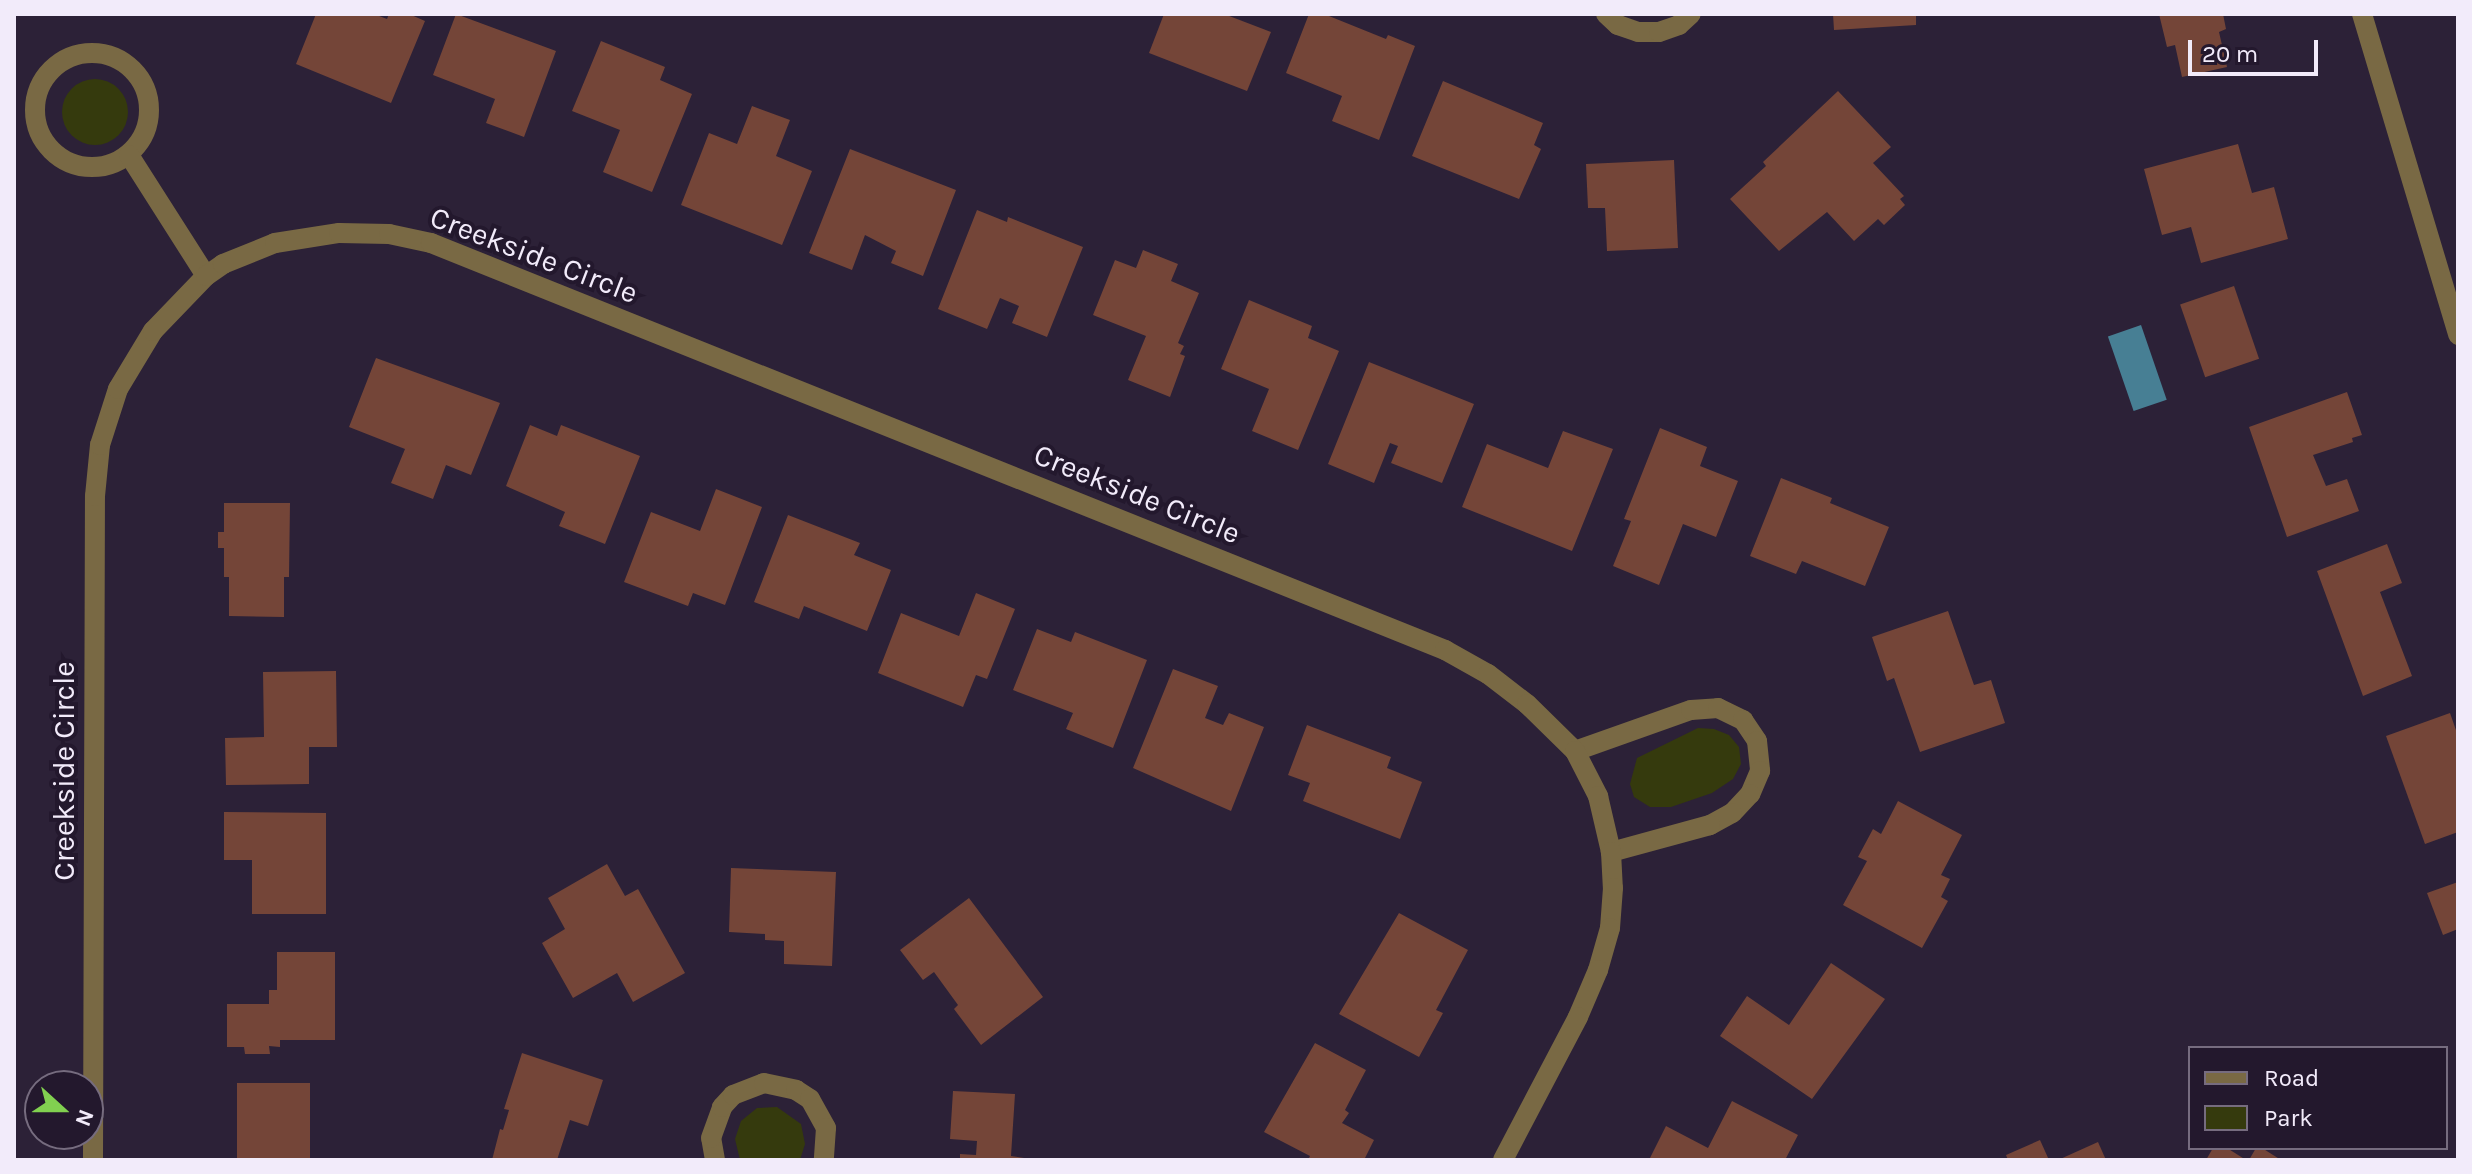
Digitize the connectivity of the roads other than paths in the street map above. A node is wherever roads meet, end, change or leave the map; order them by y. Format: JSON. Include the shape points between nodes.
{"nodes":[{"id":1,"x":1606,"y":14,"type":"edge"},
{"id":2,"x":1691,"y":14,"type":"edge"},
{"id":3,"x":2362,"y":14,"type":"edge"},
{"id":4,"x":129,"y":155,"type":"junction"},
{"id":5,"x":206,"y":276,"type":"junction"},
{"id":6,"x":2458,"y":335,"type":"edge"},
{"id":7,"x":1575,"y":751,"type":"junction"},
{"id":8,"x":1611,"y":852,"type":"junction"},
{"id":9,"x":93,"y":1160,"type":"edge"},
{"id":10,"x":715,"y":1160,"type":"edge"},
{"id":11,"x":824,"y":1160,"type":"edge"},
{"id":12,"x":1503,"y":1160,"type":"edge"}],
"edges":[{"from":1,"to":2,"type":"street","via":[[1638,32],[1659,32]]},
{"from":3,"to":6,"type":"street"},
{"from":4,"to":4,"type":"street","via":[[148,124],[150,106],[137,73],[106,54],[88,52],[55,66],[36,96],[35,115],[47,148],[61,160],[96,168]]},
{"from":4,"to":5,"type":"street"},
{"from":5,"to":7,"type":"street","name":"Creekside Circle","via":[[275,243],[339,233],[389,234],[431,243],[1445,650],[1507,689]]},
{"from":5,"to":9,"type":"street","name":"Creekside Circle","via":[[153,331],[118,389],[100,445],[95,496]]},
{"from":7,"to":8,"type":"street","name":"Creekside Circle","via":[[1598,796]]},
{"from":7,"to":8,"type":"street","via":[[1691,710],[1718,708],[1743,720],[1757,741],[1760,771],[1750,794],[1732,813],[1710,825]]},
{"from":8,"to":12,"type":"street","name":"Creekside Circle","via":[[1610,928],[1598,970]]},
{"from":10,"to":11,"type":"street","via":[[711,1138],[722,1107],[741,1091],[764,1083],[788,1087],[810,1099],[826,1128]]}]}
